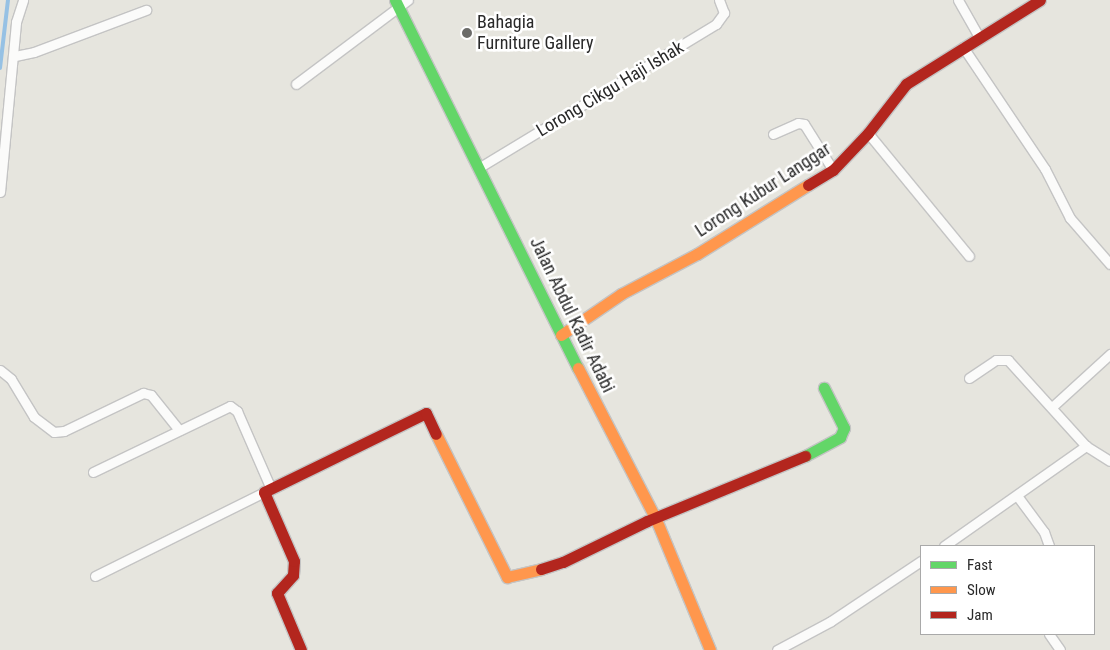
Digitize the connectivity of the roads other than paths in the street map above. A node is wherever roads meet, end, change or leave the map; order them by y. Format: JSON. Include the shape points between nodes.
{"nodes":[{"id":1,"x":23,"y":0,"type":"edge"},
{"id":2,"x":719,"y":0,"type":"edge"},
{"id":3,"x":958,"y":0,"type":"edge"},
{"id":4,"x":1040,"y":0,"type":"edge"},
{"id":5,"x":401,"y":2,"type":"edge"},
{"id":6,"x":146,"y":10,"type":"dead end"},
{"id":7,"x":979,"y":37,"type":"junction"},
{"id":8,"x":963,"y":47,"type":"junction"},
{"id":9,"x":15,"y":56,"type":"junction"},
{"id":10,"x":296,"y":84,"type":"dead end"},
{"id":11,"x":868,"y":133,"type":"junction"},
{"id":12,"x":773,"y":134,"type":"dead end"},
{"id":13,"x":480,"y":167,"type":"junction"},
{"id":14,"x":833,"y":170,"type":"junction"},
{"id":15,"x":0,"y":192,"type":"edge"},
{"id":16,"x":969,"y":256,"type":"dead end"},
{"id":17,"x":1110,"y":264,"type":"edge"},
{"id":18,"x":561,"y":335,"type":"junction"},
{"id":19,"x":1110,"y":354,"type":"edge"},
{"id":20,"x":0,"y":370,"type":"edge"},
{"id":21,"x":969,"y":378,"type":"dead end"},
{"id":22,"x":824,"y":388,"type":"dead end"},
{"id":23,"x":1052,"y":407,"type":"junction"},
{"id":24,"x":179,"y":430,"type":"junction"},
{"id":25,"x":1086,"y":446,"type":"junction"},
{"id":26,"x":1110,"y":461,"type":"edge"},
{"id":27,"x":93,"y":472,"type":"dead end"},
{"id":28,"x":268,"y":491,"type":"junction"},
{"id":29,"x":1018,"y":497,"type":"junction"},
{"id":30,"x":655,"y":517,"type":"junction"},
{"id":31,"x":946,"y":545,"type":"edge"},
{"id":32,"x":1049,"y":545,"type":"edge"},
{"id":33,"x":920,"y":562,"type":"edge"},
{"id":34,"x":95,"y":576,"type":"dead end"},
{"id":35,"x":1050,"y":635,"type":"edge"},
{"id":36,"x":301,"y":650,"type":"edge"},
{"id":37,"x":710,"y":650,"type":"edge"},
{"id":38,"x":777,"y":650,"type":"edge"},
{"id":39,"x":1060,"y":650,"type":"edge"}],
"edges":[{"from":1,"to":9,"type":"street","via":[[16,22]]},
{"from":2,"to":13,"type":"street","name":"Lorong Cikgu Haji Ishak","via":[[724,13],[716,24]]},
{"from":3,"to":7,"type":"street"},
{"from":4,"to":7,"type":"street","name":"Lorong Kubur Langgar"},
{"from":5,"to":10,"type":"street"},
{"from":5,"to":13,"type":"street","name":"Jalan Abdul Kadir Adabi"},
{"from":6,"to":9,"type":"street","via":[[34,52]]},
{"from":7,"to":8,"type":"street","name":"Lorong Kubur Langgar"},
{"from":8,"to":11,"type":"street","name":"Lorong Kubur Langgar","via":[[906,84]]},
{"from":8,"to":17,"type":"street","via":[[1045,169],[1070,218]]},
{"from":9,"to":15,"type":"street"},
{"from":11,"to":14,"type":"street","name":"Lorong Kubur Langgar"},
{"from":11,"to":16,"type":"street"},
{"from":12,"to":14,"type":"street","via":[[798,123],[804,124]]},
{"from":13,"to":18,"type":"street","name":"Jalan Abdul Kadir Adabi"},
{"from":14,"to":18,"type":"street","name":"Lorong Kubur Langgar","via":[[697,254],[621,294]]},
{"from":18,"to":30,"type":"street","name":"Jalan Abdul Kadir Adabi"},
{"from":19,"to":23,"type":"street"},
{"from":20,"to":24,"type":"street","via":[[11,379],[34,417],[54,432],[143,393],[151,395]]},
{"from":21,"to":23,"type":"street","via":[[996,360],[1008,360]]},
{"from":22,"to":30,"type":"street","via":[[844,423],[840,438],[779,468]]},
{"from":23,"to":25,"type":"street"},
{"from":24,"to":27,"type":"street"},
{"from":24,"to":28,"type":"street","via":[[233,406]]},
{"from":25,"to":26,"type":"street"},
{"from":25,"to":29,"type":"street"},
{"from":28,"to":30,"type":"street","via":[[426,413],[507,577],[517,577],[563,562]]},
{"from":28,"to":34,"type":"street"},
{"from":28,"to":36,"type":"street","via":[[294,560],[293,576],[277,593]]},
{"from":29,"to":31,"type":"street"},
{"from":29,"to":32,"type":"street","via":[[1044,532]]},
{"from":30,"to":37,"type":"street","name":"Jalan Abdul Kadir Adabi"},
{"from":33,"to":38,"type":"street","via":[[832,621]]},
{"from":35,"to":39,"type":"street"}]}
